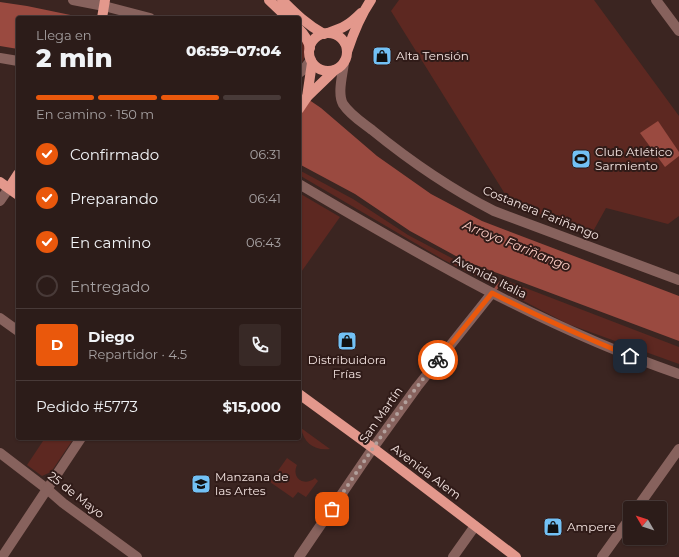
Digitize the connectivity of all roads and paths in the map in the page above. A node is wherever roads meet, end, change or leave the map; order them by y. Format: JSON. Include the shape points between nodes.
{"nodes":[{"id":1,"x":73,"y":0,"type":"edge"},
{"id":2,"x":269,"y":0,"type":"edge"},
{"id":3,"x":282,"y":0,"type":"edge"},
{"id":4,"x":371,"y":0,"type":"edge"},
{"id":5,"x":656,"y":0,"type":"edge"},
{"id":6,"x":105,"y":3,"type":"edge"},
{"id":7,"x":365,"y":9,"type":"junction"},
{"id":8,"x":102,"y":16,"type":"edge"},
{"id":9,"x":144,"y":16,"type":"edge"},
{"id":10,"x":286,"y":16,"type":"edge"},
{"id":11,"x":298,"y":16,"type":"edge"},
{"id":12,"x":301,"y":19,"type":"edge"},
{"id":13,"x":301,"y":31,"type":"edge"},
{"id":14,"x":679,"y":31,"type":"edge"},
{"id":15,"x":326,"y":34,"type":"junction"},
{"id":16,"x":310,"y":48,"type":"junction"},
{"id":17,"x":346,"y":57,"type":"junction"},
{"id":18,"x":0,"y":58,"type":"edge"},
{"id":19,"x":16,"y":61,"type":"edge"},
{"id":20,"x":312,"y":62,"type":"junction"},
{"id":21,"x":335,"y":70,"type":"junction"},
{"id":22,"x":301,"y":72,"type":"edge"},
{"id":23,"x":307,"y":97,"type":"junction"},
{"id":24,"x":301,"y":106,"type":"edge"},
{"id":25,"x":16,"y":177,"type":"edge"},
{"id":26,"x":0,"y":182,"type":"edge"},
{"id":27,"x":301,"y":185,"type":"edge"},
{"id":28,"x":9,"y":188,"type":"junction"},
{"id":29,"x":16,"y":193,"type":"edge"},
{"id":30,"x":0,"y":201,"type":"edge"},
{"id":31,"x":679,"y":280,"type":"edge"},
{"id":32,"x":492,"y":293,"type":"junction"},
{"id":33,"x":0,"y":318,"type":"edge"},
{"id":34,"x":16,"y":330,"type":"edge"},
{"id":35,"x":679,"y":374,"type":"edge"},
{"id":36,"x":301,"y":395,"type":"edge"},
{"id":37,"x":80,"y":440,"type":"edge"},
{"id":38,"x":373,"y":448,"type":"junction"},
{"id":39,"x":679,"y":449,"type":"edge"},
{"id":40,"x":0,"y":453,"type":"edge"},
{"id":41,"x":47,"y":489,"type":"junction"},
{"id":42,"x":642,"y":501,"type":"edge"},
{"id":43,"x":475,"y":526,"type":"junction"},
{"id":44,"x":623,"y":528,"type":"edge"},
{"id":45,"x":2,"y":557,"type":"edge"},
{"id":46,"x":137,"y":557,"type":"edge"},
{"id":47,"x":299,"y":557,"type":"edge"},
{"id":48,"x":453,"y":557,"type":"edge"},
{"id":49,"x":516,"y":557,"type":"edge"},
{"id":50,"x":602,"y":557,"type":"edge"}],
"edges":[{"from":1,"to":6,"type":"street"},
{"from":2,"to":10,"type":"main road"},
{"from":3,"to":11,"type":"main road"},
{"from":4,"to":7,"type":"main road"},
{"from":5,"to":14,"type":"street"},
{"from":6,"to":8,"type":"main road"},
{"from":6,"to":9,"type":"street"},
{"from":7,"to":15,"type":"main road","via":[[348,25]]},
{"from":7,"to":17,"type":"main road"},
{"from":12,"to":15,"type":"main road"},
{"from":13,"to":16,"type":"main road","via":[[305,34]]},
{"from":15,"to":16,"type":"main road","via":[[314,39]]},
{"from":15,"to":17,"type":"main road","via":[[336,35],[341,39],[345,44]]},
{"from":16,"to":20,"type":"main road"},
{"from":17,"to":21,"type":"main road"},
{"from":17,"to":31,"type":"street","name":"Costanera Fariñango","via":[[340,92],[342,103],[390,145],[442,181],[494,211]]},
{"from":18,"to":19,"type":"street"},
{"from":20,"to":21,"type":"main road","via":[[322,70]]},
{"from":20,"to":22,"type":"street"},
{"from":20,"to":23,"type":"main road"},
{"from":21,"to":23,"type":"main road"},
{"from":23,"to":24,"type":"main road"},
{"from":25,"to":28,"type":"main road"},
{"from":26,"to":28,"type":"main road"},
{"from":27,"to":32,"type":"street","name":"Avenida Italia"},
{"from":28,"to":29,"type":"main road"},
{"from":28,"to":30,"type":"street"},
{"from":32,"to":35,"type":"street","name":"Avenida Italia","via":[[594,342]]},
{"from":32,"to":38,"type":"street","name":"San Martín","via":[[417,387]]},
{"from":33,"to":34,"type":"street"},
{"from":36,"to":38,"type":"main road","name":"Avenida Alem"},
{"from":37,"to":41,"type":"street"},
{"from":38,"to":43,"type":"main road","name":"Avenida Alem"},
{"from":38,"to":47,"type":"street","name":"San Martín"},
{"from":39,"to":42,"type":"street"},
{"from":40,"to":41,"type":"street","name":"25 de Mayo"},
{"from":41,"to":45,"type":"street"},
{"from":41,"to":46,"type":"street","name":"25 de Mayo"},
{"from":43,"to":48,"type":"street"},
{"from":43,"to":49,"type":"main road","name":"Avenida Alem"},
{"from":44,"to":50,"type":"street"}]}
